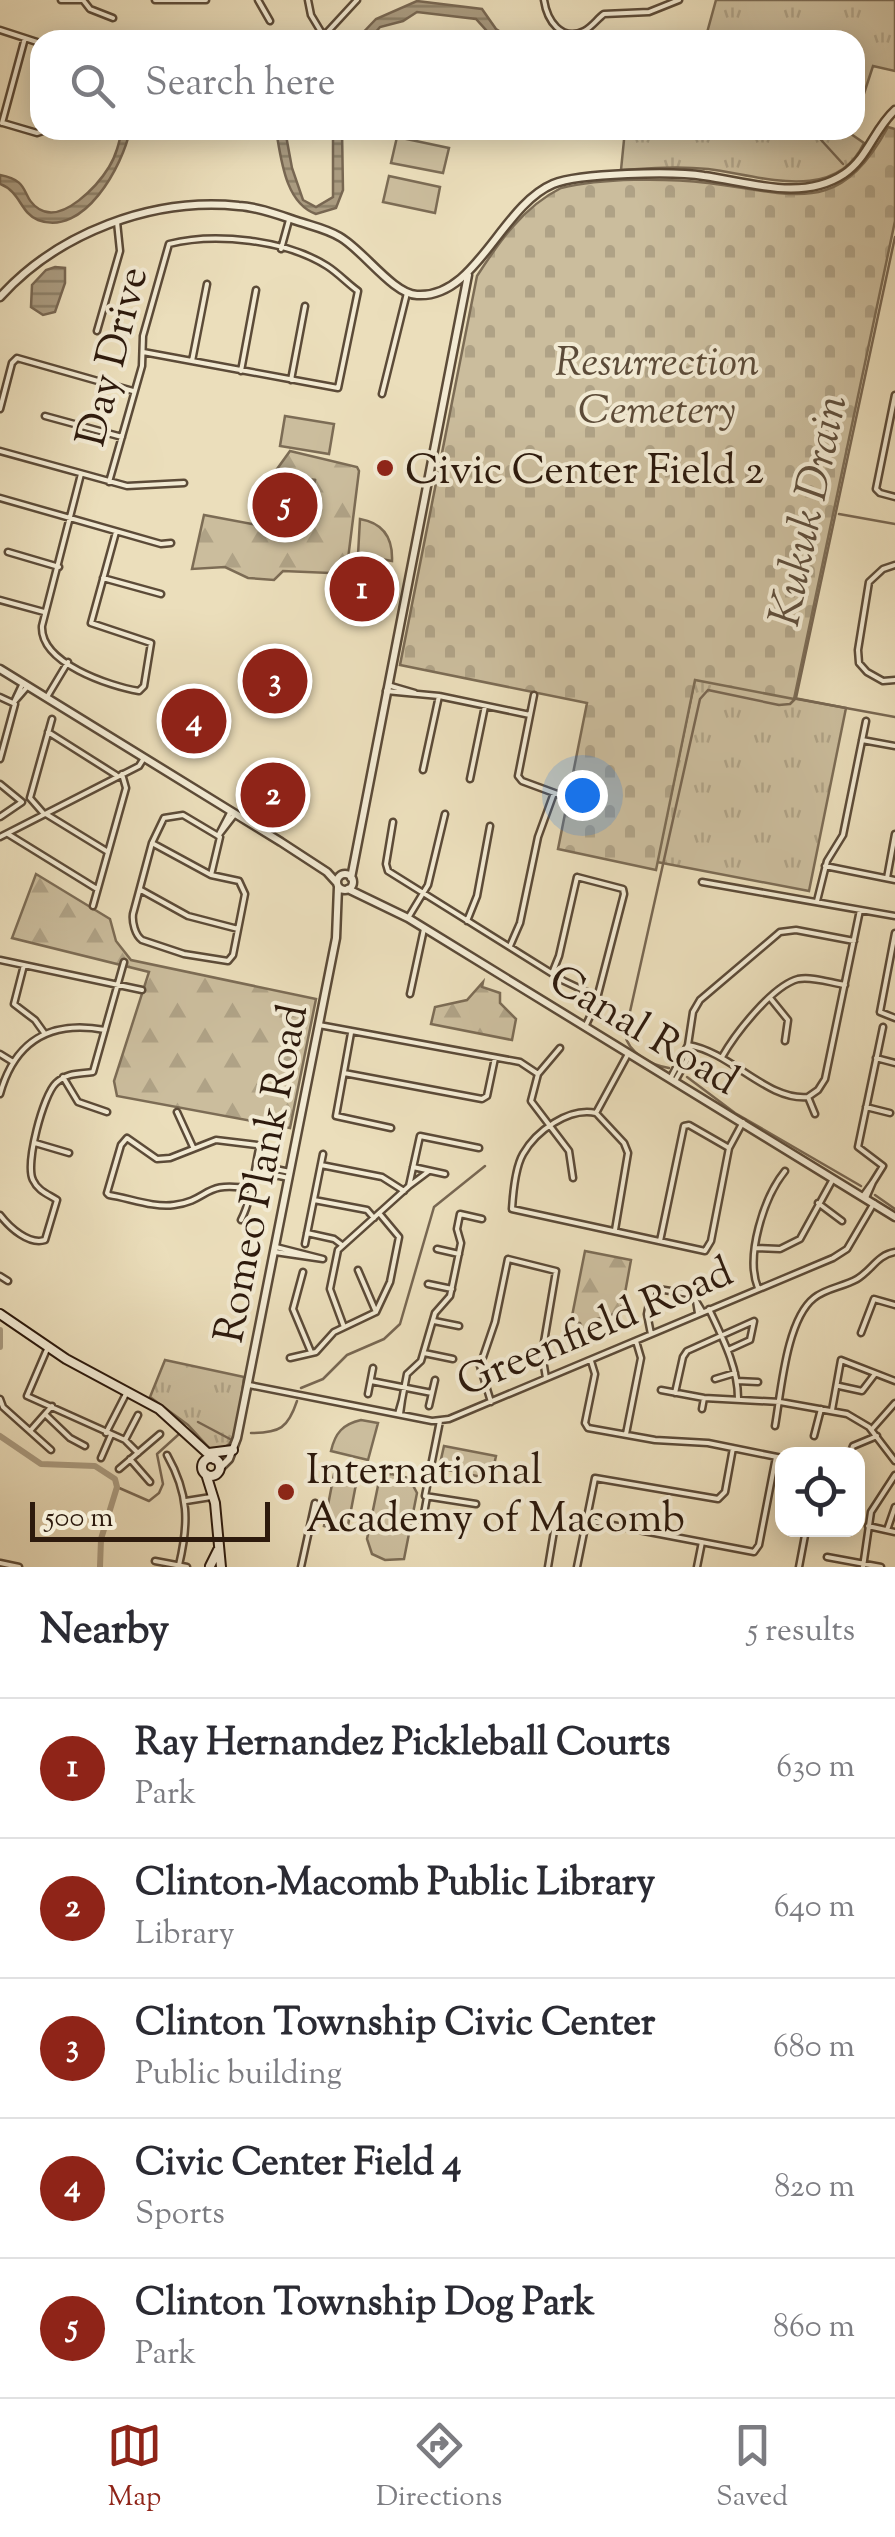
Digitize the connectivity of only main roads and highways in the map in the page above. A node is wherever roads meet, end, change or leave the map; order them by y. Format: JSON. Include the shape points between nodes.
{"nodes":[{"id":1,"x":0,"y":1314,"type":"edge"},
{"id":2,"x":200,"y":1446,"type":"junction"},
{"id":3,"x":232,"y":1452,"type":"road end"},
{"id":4,"x":204,"y":1463,"type":"junction"},
{"id":5,"x":215,"y":1463,"type":"junction"},
{"id":6,"x":206,"y":1474,"type":"junction"},
{"id":7,"x":214,"y":1493,"type":"junction"},
{"id":8,"x":217,"y":1566,"type":"edge"}],
"edges":[{"from":1,"to":2,"type":"main road","via":[[166,1414]]},
{"from":2,"to":4,"type":"main road","name":"Romeo Plank Road"},
{"from":2,"to":5,"type":"main road"},
{"from":3,"to":5,"type":"main road"},
{"from":4,"to":5,"type":"main road"},
{"from":4,"to":6,"type":"main road","name":"Romeo Plank Road"},
{"from":5,"to":6,"type":"main road"},
{"from":5,"to":7,"type":"main road","name":"Romeo Plank Road"},
{"from":6,"to":7,"type":"main road","name":"Romeo Plank Road"},
{"from":7,"to":8,"type":"main road","name":"Romeo Plank Road"}]}
